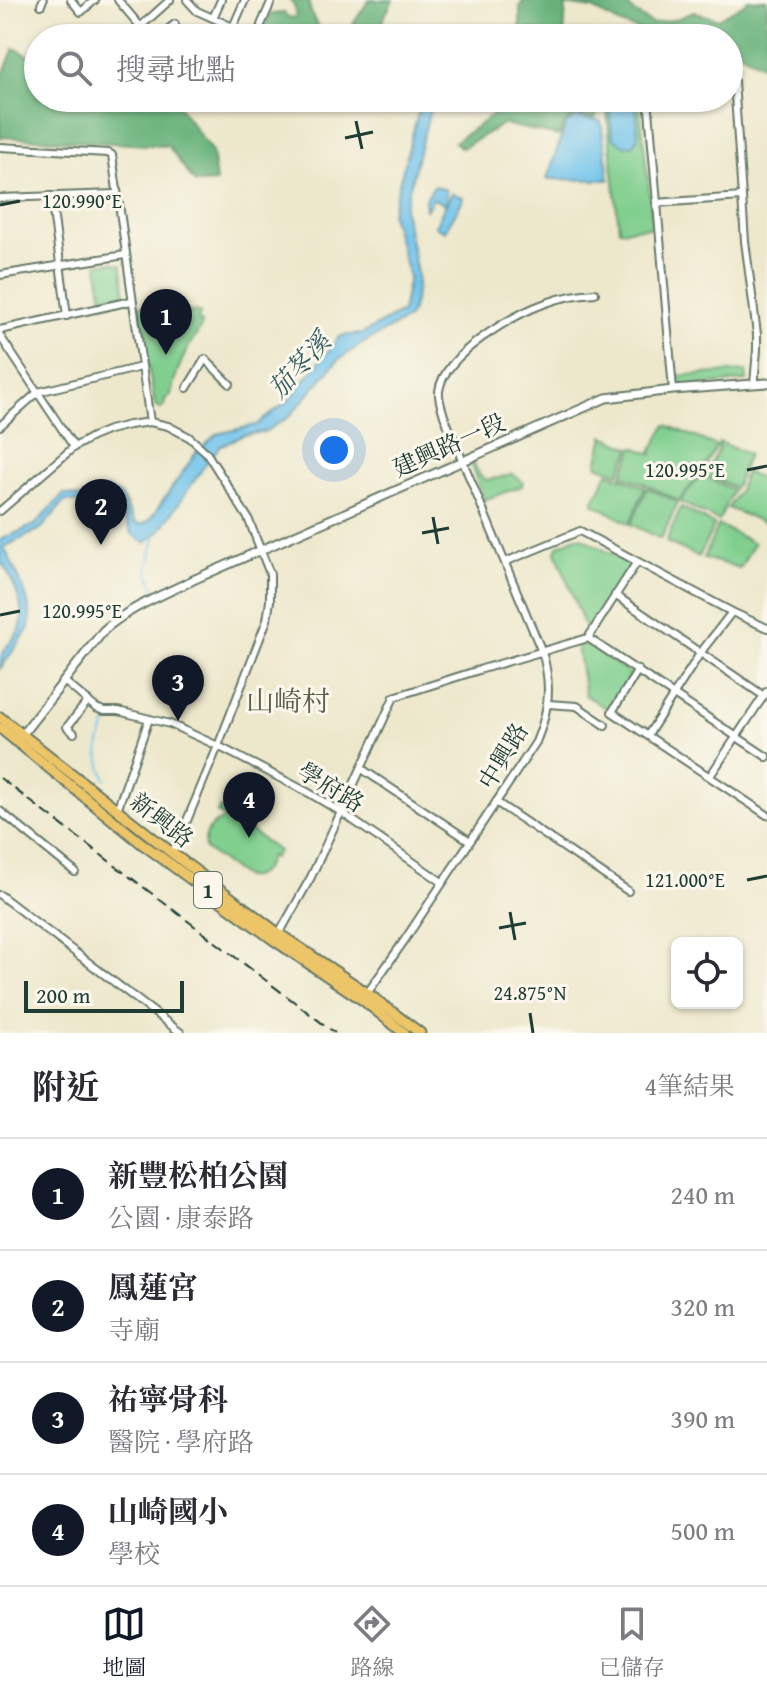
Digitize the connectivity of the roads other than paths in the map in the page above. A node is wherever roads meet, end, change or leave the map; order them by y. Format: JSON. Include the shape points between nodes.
{"nodes":[{"id":1,"x":71,"y":0,"type":"edge"},
{"id":2,"x":95,"y":0,"type":"edge"},
{"id":3,"x":118,"y":0,"type":"edge"},
{"id":4,"x":154,"y":0,"type":"edge"},
{"id":5,"x":170,"y":0,"type":"edge"},
{"id":6,"x":187,"y":0,"type":"edge"},
{"id":7,"x":221,"y":0,"type":"edge"},
{"id":8,"x":245,"y":0,"type":"edge"},
{"id":9,"x":272,"y":0,"type":"edge"},
{"id":10,"x":161,"y":8,"type":"junction"},
{"id":11,"x":213,"y":18,"type":"junction"},
{"id":12,"x":138,"y":24,"type":"edge"},
{"id":13,"x":143,"y":24,"type":"edge"},
{"id":14,"x":226,"y":24,"type":"edge"},
{"id":15,"x":234,"y":24,"type":"edge"},
{"id":16,"x":261,"y":24,"type":"edge"},
{"id":17,"x":649,"y":112,"type":"edge"},
{"id":18,"x":736,"y":112,"type":"edge"},
{"id":19,"x":0,"y":147,"type":"edge"},
{"id":20,"x":116,"y":194,"type":"junction"},
{"id":21,"x":51,"y":196,"type":"junction"},
{"id":22,"x":742,"y":197,"type":"junction"},
{"id":23,"x":0,"y":198,"type":"edge"},
{"id":24,"x":656,"y":203,"type":"junction"},
{"id":25,"x":125,"y":255,"type":"junction"},
{"id":26,"x":60,"y":265,"type":"junction"},
{"id":27,"x":0,"y":275,"type":"edge"},
{"id":28,"x":595,"y":293,"type":"dead end"},
{"id":29,"x":131,"y":301,"type":"junction"},
{"id":30,"x":67,"y":316,"type":"junction"},
{"id":31,"x":0,"y":333,"type":"edge"},
{"id":32,"x":141,"y":367,"type":"junction"},
{"id":33,"x":767,"y":383,"type":"edge"},
{"id":34,"x":230,"y":384,"type":"dead end"},
{"id":35,"x":754,"y":384,"type":"junction"},
{"id":36,"x":187,"y":388,"type":"dead end"},
{"id":37,"x":673,"y":390,"type":"junction"},
{"id":38,"x":38,"y":392,"type":"junction"},
{"id":39,"x":150,"y":422,"type":"junction"},
{"id":40,"x":0,"y":426,"type":"edge"},
{"id":41,"x":74,"y":447,"type":"junction"},
{"id":42,"x":463,"y":460,"type":"junction"},
{"id":43,"x":0,"y":510,"type":"edge"},
{"id":44,"x":261,"y":550,"type":"junction"},
{"id":45,"x":505,"y":562,"type":"junction"},
{"id":46,"x":637,"y":562,"type":"junction"},
{"id":47,"x":615,"y":595,"type":"junction"},
{"id":48,"x":732,"y":612,"type":"junction"},
{"id":49,"x":767,"y":628,"type":"edge"},
{"id":50,"x":588,"y":638,"type":"junction"},
{"id":51,"x":542,"y":652,"type":"junction"},
{"id":52,"x":701,"y":652,"type":"junction"},
{"id":53,"x":638,"y":670,"type":"junction"},
{"id":54,"x":64,"y":681,"type":"junction"},
{"id":55,"x":674,"y":694,"type":"junction"},
{"id":56,"x":766,"y":694,"type":"edge"},
{"id":57,"x":88,"y":701,"type":"junction"},
{"id":58,"x":548,"y":704,"type":"junction"},
{"id":59,"x":0,"y":717,"type":"edge"},
{"id":60,"x":149,"y":719,"type":"junction"},
{"id":61,"x":605,"y":725,"type":"dead end"},
{"id":62,"x":0,"y":728,"type":"edge"},
{"id":63,"x":74,"y":733,"type":"dead end"},
{"id":64,"x":648,"y":735,"type":"junction"},
{"id":65,"x":735,"y":736,"type":"junction"},
{"id":66,"x":19,"y":738,"type":"junction"},
{"id":67,"x":218,"y":746,"type":"junction"},
{"id":68,"x":767,"y":757,"type":"edge"},
{"id":69,"x":362,"y":769,"type":"junction"},
{"id":70,"x":710,"y":776,"type":"junction"},
{"id":71,"x":496,"y":802,"type":"junction"},
{"id":72,"x":0,"y":811,"type":"edge"},
{"id":73,"x":341,"y":812,"type":"junction"},
{"id":74,"x":114,"y":814,"type":"junction"},
{"id":75,"x":767,"y":815,"type":"edge"},
{"id":76,"x":470,"y":841,"type":"junction"},
{"id":77,"x":169,"y":857,"type":"junction"},
{"id":78,"x":75,"y":872,"type":"dead end"},
{"id":79,"x":442,"y":882,"type":"junction"},
{"id":80,"x":628,"y":891,"type":"dead end"},
{"id":81,"x":0,"y":895,"type":"edge"},
{"id":82,"x":277,"y":937,"type":"junction"},
{"id":83,"x":365,"y":996,"type":"junction"},
{"id":84,"x":181,"y":1033,"type":"edge"},
{"id":85,"x":404,"y":1033,"type":"edge"},
{"id":86,"x":420,"y":1033,"type":"edge"}],
"edges":[{"from":1,"to":2,"type":"street","via":[[81,12]]},
{"from":3,"to":12,"type":"street"},
{"from":4,"to":10,"type":"street"},
{"from":5,"to":10,"type":"street"},
{"from":6,"to":11,"type":"street"},
{"from":7,"to":11,"type":"street"},
{"from":8,"to":15,"type":"street"},
{"from":9,"to":16,"type":"street"},
{"from":10,"to":13,"type":"street"},
{"from":11,"to":14,"type":"street"},
{"from":17,"to":24,"type":"street"},
{"from":18,"to":22,"type":"street"},
{"from":19,"to":20,"type":"street","via":[[108,153]]},
{"from":20,"to":21,"type":"street"},
{"from":20,"to":25,"type":"street"},
{"from":21,"to":23,"type":"street"},
{"from":21,"to":26,"type":"street"},
{"from":22,"to":24,"type":"street"},
{"from":22,"to":35,"type":"street","via":[[757,334]]},
{"from":24,"to":37,"type":"street"},
{"from":25,"to":26,"type":"street"},
{"from":25,"to":29,"type":"street"},
{"from":26,"to":27,"type":"street"},
{"from":26,"to":30,"type":"street"},
{"from":28,"to":42,"type":"street","name":"中興路","via":[[531,309],[450,366],[438,395]]},
{"from":29,"to":30,"type":"street"},
{"from":29,"to":32,"type":"street"},
{"from":30,"to":31,"type":"street"},
{"from":31,"to":38,"type":"street"},
{"from":32,"to":38,"type":"street"},
{"from":32,"to":39,"type":"street"},
{"from":33,"to":35,"type":"street","name":"建興路一段"},
{"from":34,"to":36,"type":"street","via":[[205,359]]},
{"from":35,"to":37,"type":"street","name":"建興路一段"},
{"from":37,"to":42,"type":"street","name":"建興路一段","via":[[606,398]]},
{"from":38,"to":40,"type":"street"},
{"from":38,"to":41,"type":"street"},
{"from":39,"to":41,"type":"street","via":[[109,430]]},
{"from":39,"to":44,"type":"street","via":[[180,430],[197,443],[248,518]]},
{"from":41,"to":43,"type":"street"},
{"from":42,"to":44,"type":"street","name":"建興路一段"},
{"from":42,"to":45,"type":"street","name":"中興路"},
{"from":44,"to":54,"type":"street","name":"建興路一段","via":[[133,609],[110,625]]},
{"from":44,"to":67,"type":"street","via":[[271,583],[267,620]]},
{"from":45,"to":46,"type":"street","via":[[580,531]]},
{"from":45,"to":51,"type":"street","name":"中興路"},
{"from":46,"to":47,"type":"street"},
{"from":46,"to":48,"type":"street"},
{"from":47,"to":50,"type":"street"},
{"from":47,"to":52,"type":"street"},
{"from":48,"to":49,"type":"street"},
{"from":48,"to":52,"type":"street"},
{"from":50,"to":51,"type":"street"},
{"from":50,"to":53,"type":"street"},
{"from":51,"to":58,"type":"street","name":"中興路"},
{"from":51,"to":69,"type":"street","via":[[394,697]]},
{"from":52,"to":55,"type":"street"},
{"from":52,"to":56,"type":"street"},
{"from":53,"to":55,"type":"street"},
{"from":53,"to":64,"type":"street","via":[[612,712]]},
{"from":54,"to":57,"type":"street","name":"學府路"},
{"from":54,"to":66,"type":"street","name":"建興路一段"},
{"from":55,"to":64,"type":"street"},
{"from":55,"to":65,"type":"street"},
{"from":56,"to":65,"type":"street"},
{"from":57,"to":60,"type":"street","name":"學府路","via":[[104,711]]},
{"from":57,"to":63,"type":"street","via":[[67,727]]},
{"from":58,"to":61,"type":"street","via":[[577,706]]},
{"from":58,"to":71,"type":"street","name":"中興路","via":[[536,742]]},
{"from":59,"to":66,"type":"main road","name":"新興路","number":"1"},
{"from":60,"to":67,"type":"street","name":"學府路"},
{"from":60,"to":74,"type":"street"},
{"from":62,"to":66,"type":"main road","name":"新興路","number":"1"},
{"from":64,"to":70,"type":"street"},
{"from":65,"to":68,"type":"street"},
{"from":65,"to":70,"type":"street"},
{"from":66,"to":74,"type":"main road","name":"新興路","number":"1"},
{"from":67,"to":73,"type":"street","name":"學府路"},
{"from":67,"to":77,"type":"street"},
{"from":69,"to":73,"type":"street"},
{"from":69,"to":76,"type":"street"},
{"from":70,"to":75,"type":"street"},
{"from":71,"to":76,"type":"street","name":"中興路"},
{"from":71,"to":80,"type":"street"},
{"from":72,"to":78,"type":"street"},
{"from":73,"to":79,"type":"street","name":"學府路"},
{"from":73,"to":82,"type":"street"},
{"from":74,"to":77,"type":"main road","name":"新興路","number":"1"},
{"from":76,"to":79,"type":"street","name":"中興路"},
{"from":77,"to":82,"type":"main road","name":"新興路","number":"1"},
{"from":79,"to":83,"type":"street","name":"中興路"},
{"from":81,"to":84,"type":"street"},
{"from":82,"to":83,"type":"main road","name":"新興路","number":"1"},
{"from":83,"to":85,"type":"main road","name":"新興路","number":"1"},
{"from":83,"to":86,"type":"main road","name":"新興路","number":"1"}]}
